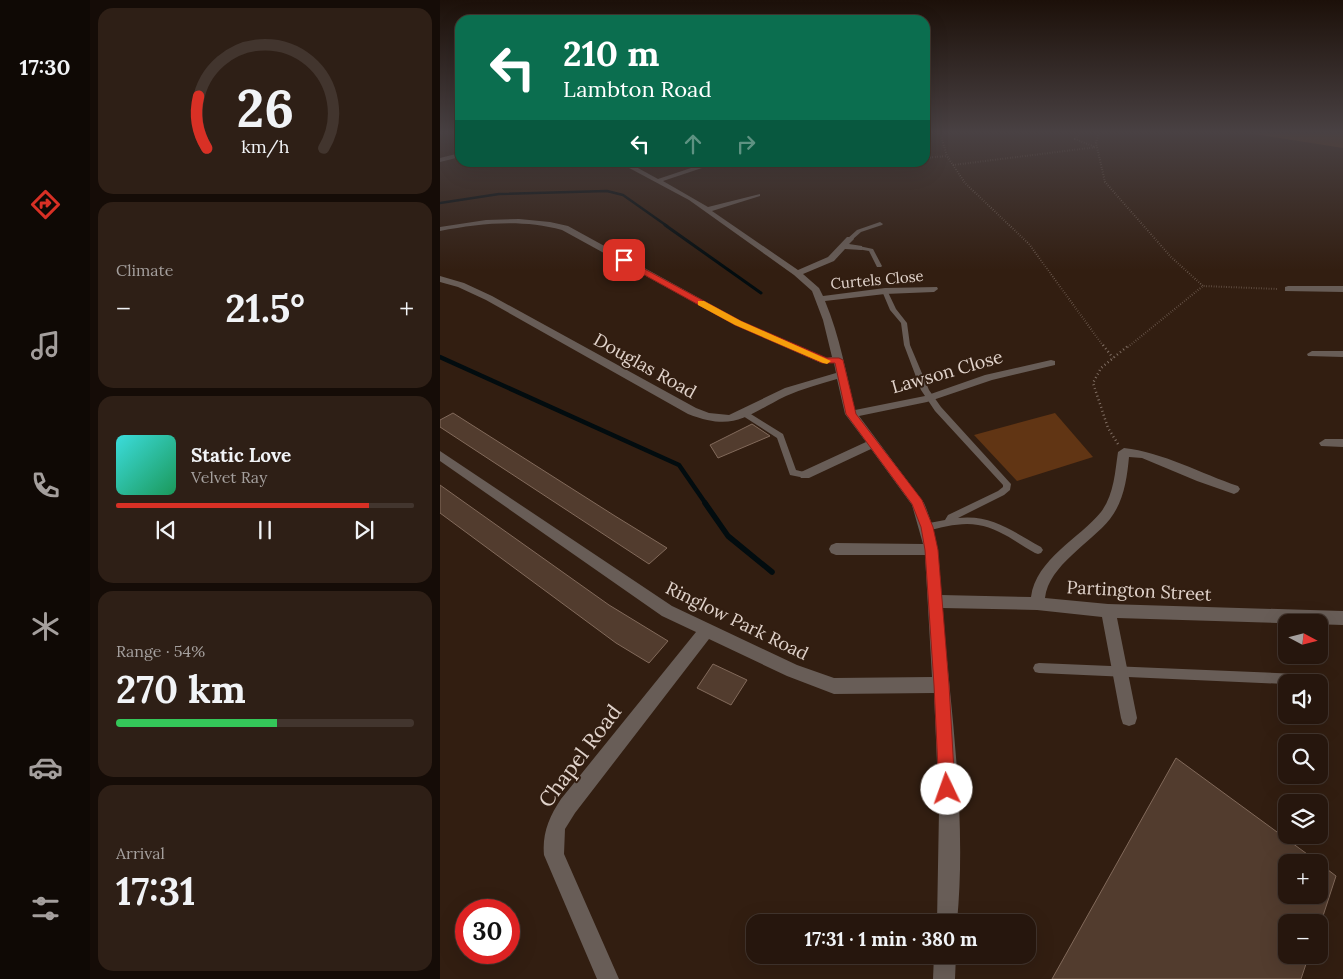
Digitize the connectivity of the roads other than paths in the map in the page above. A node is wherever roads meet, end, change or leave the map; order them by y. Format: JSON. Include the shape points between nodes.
{"nodes":[{"id":1,"x":653,"y":179,"type":"edge"},
{"id":2,"x":664,"y":179,"type":"edge"},
{"id":3,"x":657,"y":181,"type":"junction"},
{"id":4,"x":758,"y":194,"type":"dead end"},
{"id":5,"x":707,"y":210,"type":"junction"},
{"id":6,"x":880,"y":224,"type":"dead end"},
{"id":7,"x":440,"y":229,"type":"edge"},
{"id":8,"x":850,"y":239,"type":"joint"},
{"id":9,"x":843,"y":246,"type":"junction"},
{"id":10,"x":859,"y":248,"type":"joint"},
{"id":11,"x":879,"y":266,"type":"dead end"},
{"id":12,"x":797,"y":273,"type":"junction"},
{"id":13,"x":440,"y":279,"type":"edge"},
{"id":14,"x":934,"y":289,"type":"dead end"},
{"id":15,"x":1343,"y":289,"type":"edge"},
{"id":16,"x":1288,"y":290,"type":"road end"},
{"id":17,"x":885,"y":291,"type":"junction"},
{"id":18,"x":821,"y":299,"type":"junction"},
{"id":19,"x":1312,"y":354,"type":"dead end"},
{"id":20,"x":1343,"y":354,"type":"edge"},
{"id":21,"x":839,"y":360,"type":"junction"},
{"id":22,"x":1051,"y":363,"type":"dead end"},
{"id":23,"x":842,"y":374,"type":"junction"},
{"id":24,"x":931,"y":398,"type":"junction"},
{"id":25,"x":746,"y":414,"type":"junction"},
{"id":26,"x":851,"y":414,"type":"junction"},
{"id":27,"x":873,"y":443,"type":"junction"},
{"id":28,"x":1326,"y":443,"type":"dead end"},
{"id":29,"x":1343,"y":444,"type":"edge"},
{"id":30,"x":440,"y":455,"type":"edge"},
{"id":31,"x":805,"y":476,"type":"joint"},
{"id":32,"x":1234,"y":489,"type":"dead end"},
{"id":33,"x":949,"y":523,"type":"junction"},
{"id":34,"x":927,"y":527,"type":"junction"},
{"id":35,"x":836,"y":549,"type":"dead end"},
{"id":36,"x":931,"y":550,"type":"junction"},
{"id":37,"x":1038,"y":550,"type":"dead end"},
{"id":38,"x":934,"y":601,"type":"junction"},
{"id":39,"x":1037,"y":604,"type":"junction"},
{"id":40,"x":1108,"y":611,"type":"junction"},
{"id":41,"x":1343,"y":618,"type":"edge"},
{"id":42,"x":706,"y":631,"type":"junction"},
{"id":43,"x":1039,"y":668,"type":"dead end"},
{"id":44,"x":1119,"y":670,"type":"junction"},
{"id":45,"x":1278,"y":678,"type":"edge"},
{"id":46,"x":942,"y":685,"type":"junction"},
{"id":47,"x":1129,"y":718,"type":"dead end"},
{"id":48,"x":947,"y":914,"type":"edge"},
{"id":49,"x":945,"y":964,"type":"edge"},
{"id":50,"x":608,"y":979,"type":"edge"},
{"id":51,"x":944,"y":979,"type":"edge"}],
"edges":[{"from":1,"to":3,"type":"street"},
{"from":2,"to":3,"type":"street"},
{"from":3,"to":5,"type":"street"},
{"from":4,"to":5,"type":"street"},
{"from":5,"to":12,"type":"street"},
{"from":6,"to":8,"type":"lane","via":[[859,230]]},
{"from":7,"to":21,"type":"street","via":[[502,222],[544,223],[565,228],[738,323],[826,361]]},
{"from":8,"to":9,"type":"street"},
{"from":9,"to":10,"type":"street"},
{"from":9,"to":12,"type":"street","via":[[831,259]]},
{"from":10,"to":11,"type":"lane","via":[[871,250]]},
{"from":12,"to":18,"type":"street"},
{"from":13,"to":25,"type":"street","name":"Douglas Road","via":[[489,298],[701,415],[719,420]]},
{"from":14,"to":17,"type":"street","name":"Curtels Close"},
{"from":15,"to":16,"type":"street"},
{"from":17,"to":18,"type":"street","name":"Curtels Close"},
{"from":17,"to":24,"type":"lane","via":[[893,310],[904,323],[907,345]]},
{"from":18,"to":21,"type":"street"},
{"from":19,"to":20,"type":"street"},
{"from":21,"to":23,"type":"street"},
{"from":22,"to":24,"type":"street","name":"Lawson Close","via":[[989,377]]},
{"from":23,"to":25,"type":"street","name":"Douglas Road","via":[[781,394]]},
{"from":23,"to":26,"type":"street"},
{"from":24,"to":26,"type":"street","name":"Lawson Close"},
{"from":24,"to":33,"type":"lane","via":[[1007,484],[1001,493],[951,517]]},
{"from":25,"to":31,"type":"lane","via":[[780,436],[793,473]]},
{"from":26,"to":27,"type":"street"},
{"from":27,"to":31,"type":"street"},
{"from":27,"to":34,"type":"street","via":[[918,503]]},
{"from":28,"to":29,"type":"street"},
{"from":30,"to":42,"type":"street","name":"Ringlow Park Road","via":[[667,612]]},
{"from":32,"to":39,"type":"street","via":[[1196,482],[1144,454],[1124,452],[1120,484],[1106,515],[1052,569],[1039,588]]},
{"from":33,"to":34,"type":"lane"},
{"from":33,"to":37,"type":"lane","via":[[977,521],[991,524]]},
{"from":34,"to":36,"type":"street"},
{"from":35,"to":36,"type":"street"},
{"from":36,"to":38,"type":"street"},
{"from":38,"to":39,"type":"street","name":"Partington Street"},
{"from":38,"to":46,"type":"street"},
{"from":39,"to":40,"type":"street","name":"Partington Street"},
{"from":40,"to":41,"type":"street","name":"Partington Street"},
{"from":40,"to":44,"type":"street"},
{"from":42,"to":46,"type":"street","name":"Ringlow Park Road","via":[[834,686]]},
{"from":42,"to":50,"type":"street","name":"Chapel Road","via":[[568,806],[554,830],[554,855]]},
{"from":43,"to":44,"type":"lane"},
{"from":44,"to":45,"type":"lane"},
{"from":44,"to":47,"type":"street"},
{"from":46,"to":48,"type":"street","via":[[948,806]]},
{"from":49,"to":51,"type":"street"}]}
